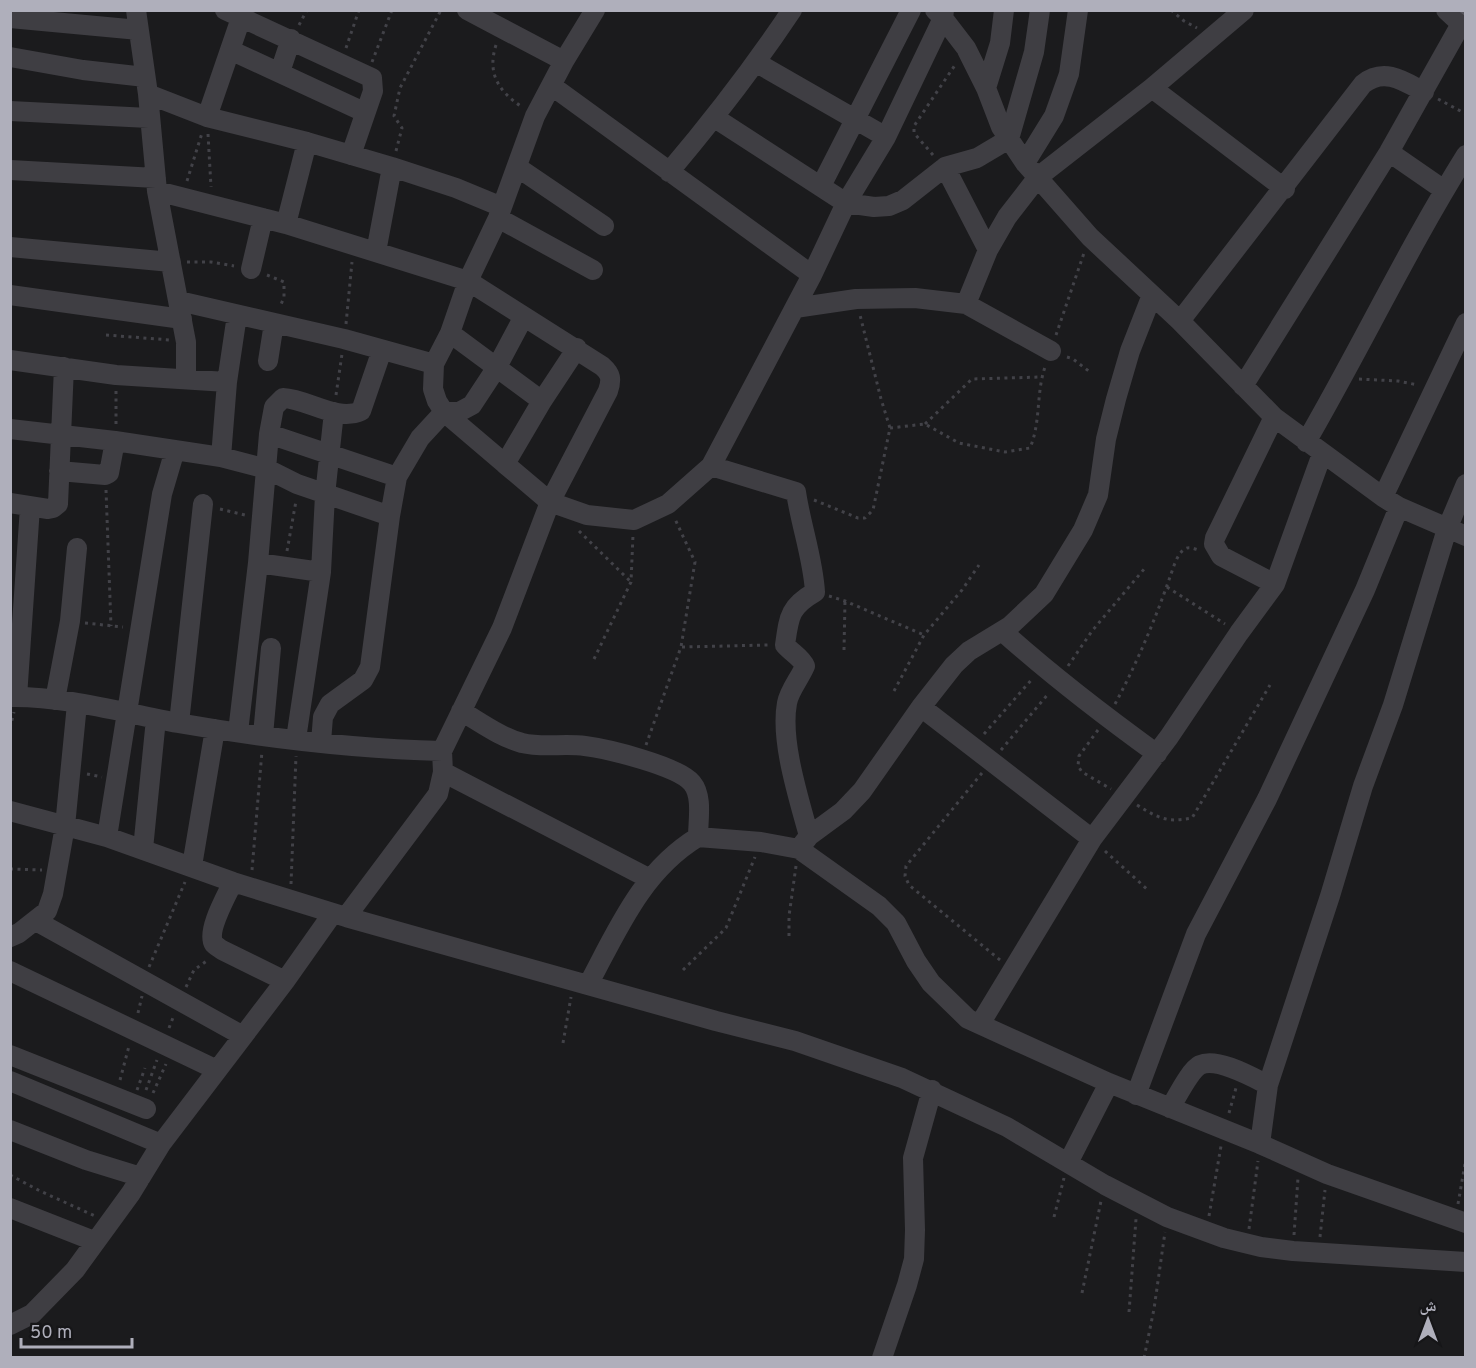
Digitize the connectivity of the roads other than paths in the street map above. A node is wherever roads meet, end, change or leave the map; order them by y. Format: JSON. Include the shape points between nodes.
{"nodes":[{"id":1,"x":136,"y":10,"type":"edge"},
{"id":2,"x":467,"y":10,"type":"edge"},
{"id":3,"x":595,"y":10,"type":"edge"},
{"id":4,"x":792,"y":10,"type":"edge"},
{"id":5,"x":911,"y":10,"type":"edge"},
{"id":6,"x":1004,"y":10,"type":"edge"},
{"id":7,"x":1040,"y":10,"type":"edge"},
{"id":8,"x":1078,"y":10,"type":"edge"},
{"id":9,"x":1244,"y":10,"type":"edge"},
{"id":10,"x":1446,"y":10,"type":"edge"},
{"id":11,"x":941,"y":13,"type":"edge"},
{"id":12,"x":11,"y":14,"type":"edge"},
{"id":13,"x":233,"y":14,"type":"edge"},
{"id":14,"x":1463,"y":26,"type":"edge"},
{"id":15,"x":139,"y":30,"type":"junction"},
{"id":16,"x":291,"y":39,"type":"junction"},
{"id":17,"x":230,"y":50,"type":"junction"},
{"id":18,"x":10,"y":57,"type":"edge"},
{"id":19,"x":564,"y":61,"type":"junction"},
{"id":20,"x":757,"y":63,"type":"junction"},
{"id":21,"x":279,"y":72,"type":"junction"},
{"id":22,"x":146,"y":85,"type":"junction"},
{"id":23,"x":552,"y":86,"type":"junction"},
{"id":24,"x":986,"y":88,"type":"junction"},
{"id":25,"x":1152,"y":88,"type":"junction"},
{"id":26,"x":1424,"y":92,"type":"junction"},
{"id":27,"x":10,"y":111,"type":"edge"},
{"id":28,"x":364,"y":112,"type":"junction"},
{"id":29,"x":207,"y":117,"type":"junction"},
{"id":30,"x":149,"y":118,"type":"junction"},
{"id":31,"x":715,"y":118,"type":"junction"},
{"id":32,"x":857,"y":119,"type":"junction"},
{"id":33,"x":886,"y":136,"type":"junction"},
{"id":34,"x":1009,"y":139,"type":"junction"},
{"id":35,"x":307,"y":142,"type":"junction"},
{"id":36,"x":1389,"y":152,"type":"junction"},
{"id":37,"x":351,"y":155,"type":"junction"},
{"id":38,"x":1466,"y":155,"type":"edge"},
{"id":39,"x":392,"y":167,"type":"junction"},
{"id":40,"x":517,"y":167,"type":"junction"},
{"id":41,"x":945,"y":167,"type":"junction"},
{"id":42,"x":10,"y":170,"type":"edge"},
{"id":43,"x":1031,"y":170,"type":"junction"},
{"id":44,"x":669,"y":172,"type":"junction"},
{"id":45,"x":156,"y":185,"type":"junction"},
{"id":46,"x":821,"y":186,"type":"junction"},
{"id":47,"x":1285,"y":189,"type":"junction"},
{"id":48,"x":1444,"y":190,"type":"junction"},
{"id":49,"x":846,"y":203,"type":"junction"},
{"id":50,"x":500,"y":213,"type":"junction"},
{"id":51,"x":263,"y":218,"type":"junction"},
{"id":52,"x":286,"y":224,"type":"junction"},
{"id":53,"x":604,"y":226,"type":"dead end"},
{"id":54,"x":10,"y":247,"type":"edge"},
{"id":55,"x":988,"y":250,"type":"junction"},
{"id":56,"x":376,"y":252,"type":"junction"},
{"id":57,"x":171,"y":261,"type":"junction"},
{"id":58,"x":251,"y":269,"type":"road end"},
{"id":59,"x":593,"y":270,"type":"dead end"},
{"id":60,"x":812,"y":275,"type":"junction"},
{"id":61,"x":468,"y":281,"type":"junction"},
{"id":62,"x":1152,"y":294,"type":"junction"},
{"id":63,"x":10,"y":295,"type":"edge"},
{"id":64,"x":966,"y":304,"type":"junction"},
{"id":65,"x":795,"y":308,"type":"junction"},
{"id":66,"x":181,"y":310,"type":"junction"},
{"id":67,"x":237,"y":315,"type":"junction"},
{"id":68,"x":523,"y":318,"type":"junction"},
{"id":69,"x":1180,"y":321,"type":"junction"},
{"id":70,"x":274,"y":323,"type":"junction"},
{"id":71,"x":1466,"y":324,"type":"edge"},
{"id":72,"x":450,"y":333,"type":"junction"},
{"id":73,"x":577,"y":348,"type":"junction"},
{"id":74,"x":382,"y":350,"type":"junction"},
{"id":75,"x":1051,"y":351,"type":"road end"},
{"id":76,"x":10,"y":360,"type":"edge"},
{"id":77,"x":268,"y":361,"type":"dead end"},
{"id":78,"x":434,"y":364,"type":"junction"},
{"id":79,"x":64,"y":367,"type":"junction"},
{"id":80,"x":496,"y":367,"type":"junction"},
{"id":81,"x":186,"y":378,"type":"junction"},
{"id":82,"x":227,"y":382,"type":"junction"},
{"id":83,"x":1243,"y":386,"type":"junction"},
{"id":84,"x":542,"y":401,"type":"junction"},
{"id":85,"x":334,"y":412,"type":"junction"},
{"id":86,"x":444,"y":412,"type":"junction"},
{"id":87,"x":1274,"y":417,"type":"junction"},
{"id":88,"x":10,"y":429,"type":"edge"},
{"id":89,"x":269,"y":434,"type":"junction"},
{"id":90,"x":62,"y":436,"type":"junction"},
{"id":91,"x":115,"y":441,"type":"junction"},
{"id":92,"x":1306,"y":442,"type":"junction"},
{"id":93,"x":175,"y":450,"type":"junction"},
{"id":94,"x":1322,"y":454,"type":"junction"},
{"id":95,"x":329,"y":455,"type":"junction"},
{"id":96,"x":220,"y":457,"type":"junction"},
{"id":97,"x":505,"y":464,"type":"junction"},
{"id":98,"x":711,"y":466,"type":"junction"},
{"id":99,"x":267,"y":469,"type":"junction"},
{"id":100,"x":59,"y":471,"type":"junction"},
{"id":101,"x":397,"y":477,"type":"junction"},
{"id":102,"x":1466,"y":484,"type":"edge"},
{"id":103,"x":325,"y":495,"type":"junction"},
{"id":104,"x":550,"y":502,"type":"junction"},
{"id":105,"x":1391,"y":502,"type":"junction"},
{"id":106,"x":10,"y":503,"type":"edge"},
{"id":107,"x":203,"y":504,"type":"road end"},
{"id":108,"x":30,"y":507,"type":"junction"},
{"id":109,"x":390,"y":516,"type":"junction"},
{"id":110,"x":1447,"y":529,"type":"junction"},
{"id":111,"x":1466,"y":536,"type":"edge"},
{"id":112,"x":77,"y":548,"type":"dead end"},
{"id":113,"x":258,"y":562,"type":"junction"},
{"id":114,"x":321,"y":572,"type":"junction"},
{"id":115,"x":1275,"y":584,"type":"junction"},
{"id":116,"x":1002,"y":631,"type":"junction"},
{"id":117,"x":271,"y":648,"type":"dead end"},
{"id":118,"x":14,"y":697,"type":"edge"},
{"id":119,"x":55,"y":700,"type":"junction"},
{"id":120,"x":77,"y":704,"type":"junction"},
{"id":121,"x":921,"y":707,"type":"junction"},
{"id":122,"x":461,"y":711,"type":"junction"},
{"id":123,"x":125,"y":713,"type":"junction"},
{"id":124,"x":156,"y":719,"type":"junction"},
{"id":125,"x":179,"y":723,"type":"junction"},
{"id":126,"x":215,"y":729,"type":"junction"},
{"id":127,"x":238,"y":732,"type":"junction"},
{"id":128,"x":263,"y":735,"type":"junction"},
{"id":129,"x":296,"y":739,"type":"junction"},
{"id":130,"x":321,"y":742,"type":"junction"},
{"id":131,"x":442,"y":751,"type":"junction"},
{"id":132,"x":1157,"y":754,"type":"junction"},
{"id":133,"x":443,"y":772,"type":"junction"},
{"id":134,"x":10,"y":811,"type":"edge"},
{"id":135,"x":65,"y":826,"type":"junction"},
{"id":136,"x":107,"y":837,"type":"junction"},
{"id":137,"x":698,"y":837,"type":"junction"},
{"id":138,"x":1092,"y":839,"type":"junction"},
{"id":139,"x":804,"y":843,"type":"junction"},
{"id":140,"x":143,"y":849,"type":"junction"},
{"id":141,"x":192,"y":866,"type":"junction"},
{"id":142,"x":650,"y":879,"type":"junction"},
{"id":143,"x":242,"y":885,"type":"junction"},
{"id":144,"x":340,"y":915,"type":"junction"},
{"id":145,"x":36,"y":921,"type":"junction"},
{"id":146,"x":10,"y":937,"type":"edge"},
{"id":147,"x":10,"y":971,"type":"edge"},
{"id":148,"x":285,"y":981,"type":"junction"},
{"id":149,"x":581,"y":983,"type":"junction"},
{"id":150,"x":980,"y":1024,"type":"junction"},
{"id":151,"x":243,"y":1036,"type":"junction"},
{"id":152,"x":10,"y":1055,"type":"edge"},
{"id":153,"x":217,"y":1070,"type":"junction"},
{"id":154,"x":10,"y":1081,"type":"edge"},
{"id":155,"x":1108,"y":1083,"type":"junction"},
{"id":156,"x":1268,"y":1085,"type":"junction"},
{"id":157,"x":932,"y":1090,"type":"junction"},
{"id":158,"x":1136,"y":1095,"type":"junction"},
{"id":159,"x":139,"y":1106,"type":"road end"},
{"id":160,"x":1170,"y":1108,"type":"junction"},
{"id":161,"x":10,"y":1130,"type":"edge"},
{"id":162,"x":161,"y":1144,"type":"junction"},
{"id":163,"x":1260,"y":1144,"type":"junction"},
{"id":164,"x":1068,"y":1163,"type":"junction"},
{"id":165,"x":141,"y":1177,"type":"junction"},
{"id":166,"x":10,"y":1208,"type":"edge"},
{"id":167,"x":1461,"y":1221,"type":"edge"},
{"id":168,"x":94,"y":1241,"type":"junction"},
{"id":169,"x":1466,"y":1262,"type":"edge"},
{"id":170,"x":10,"y":1325,"type":"edge"},
{"id":171,"x":882,"y":1358,"type":"edge"}],
"edges":[{"from":1,"to":15,"type":"street"},
{"from":2,"to":19,"type":"street"},
{"from":3,"to":19,"type":"street"},
{"from":4,"to":20,"type":"street"},
{"from":5,"to":32,"type":"street"},
{"from":6,"to":24,"type":"street","via":[[1000,43]]},
{"from":7,"to":34,"type":"street","via":[[1034,52]]},
{"from":8,"to":43,"type":"street","via":[[1069,74]]},
{"from":9,"to":25,"type":"street"},
{"from":10,"to":14,"type":"street"},
{"from":11,"to":24,"type":"street","via":[[966,48]]},
{"from":11,"to":33,"type":"street"},
{"from":12,"to":15,"type":"street"},
{"from":13,"to":16,"type":"street"},
{"from":13,"to":17,"type":"street"},
{"from":14,"to":26,"type":"street"},
{"from":15,"to":22,"type":"street"},
{"from":16,"to":21,"type":"street"},
{"from":16,"to":28,"type":"street","via":[[372,78],[374,84]]},
{"from":17,"to":21,"type":"street"},
{"from":17,"to":29,"type":"street"},
{"from":18,"to":22,"type":"street"},
{"from":19,"to":23,"type":"street"},
{"from":20,"to":31,"type":"street"},
{"from":20,"to":32,"type":"street"},
{"from":21,"to":28,"type":"street"},
{"from":22,"to":29,"type":"street"},
{"from":22,"to":30,"type":"street"},
{"from":23,"to":40,"type":"street"},
{"from":23,"to":44,"type":"street"},
{"from":24,"to":34,"type":"street"},
{"from":25,"to":43,"type":"street"},
{"from":25,"to":47,"type":"street"},
{"from":26,"to":36,"type":"street"},
{"from":26,"to":47,"type":"street","via":[[1394,76],[1371,78]]},
{"from":27,"to":30,"type":"street"},
{"from":28,"to":37,"type":"street"},
{"from":29,"to":35,"type":"street"},
{"from":30,"to":45,"type":"street"},
{"from":31,"to":44,"type":"street"},
{"from":31,"to":46,"type":"street"},
{"from":32,"to":33,"type":"street"},
{"from":32,"to":46,"type":"street"},
{"from":33,"to":49,"type":"street"},
{"from":34,"to":41,"type":"street","via":[[977,158]]},
{"from":34,"to":43,"type":"street"},
{"from":35,"to":37,"type":"street"},
{"from":35,"to":52,"type":"street"},
{"from":36,"to":48,"type":"street"},
{"from":36,"to":83,"type":"street"},
{"from":37,"to":39,"type":"street"},
{"from":38,"to":48,"type":"street"},
{"from":39,"to":50,"type":"street","via":[[456,188]]},
{"from":39,"to":56,"type":"street"},
{"from":40,"to":50,"type":"street"},
{"from":40,"to":53,"type":"street"},
{"from":41,"to":49,"type":"street","via":[[890,206]]},
{"from":41,"to":55,"type":"street"},
{"from":42,"to":45,"type":"street"},
{"from":43,"to":55,"type":"street"},
{"from":43,"to":62,"type":"street","via":[[1090,237]]},
{"from":44,"to":60,"type":"street"},
{"from":45,"to":51,"type":"street","via":[[211,206]]},
{"from":45,"to":57,"type":"street"},
{"from":46,"to":49,"type":"street"},
{"from":47,"to":69,"type":"street"},
{"from":48,"to":92,"type":"street"},
{"from":49,"to":60,"type":"street"},
{"from":50,"to":59,"type":"street"},
{"from":50,"to":61,"type":"street"},
{"from":51,"to":52,"type":"street"},
{"from":51,"to":58,"type":"street"},
{"from":52,"to":56,"type":"street"},
{"from":54,"to":57,"type":"street"},
{"from":55,"to":64,"type":"street"},
{"from":56,"to":61,"type":"street"},
{"from":57,"to":66,"type":"street"},
{"from":60,"to":65,"type":"street"},
{"from":61,"to":68,"type":"street"},
{"from":61,"to":72,"type":"street"},
{"from":62,"to":69,"type":"street"},
{"from":62,"to":116,"type":"street","via":[[1130,351],[1106,439],[1098,495],[1083,530],[1044,594]]},
{"from":63,"to":66,"type":"street"},
{"from":64,"to":65,"type":"street","via":[[915,298],[856,299]]},
{"from":64,"to":75,"type":"street"},
{"from":65,"to":98,"type":"street"},
{"from":66,"to":67,"type":"street"},
{"from":66,"to":81,"type":"street"},
{"from":67,"to":70,"type":"street"},
{"from":67,"to":82,"type":"street"},
{"from":68,"to":73,"type":"street"},
{"from":68,"to":80,"type":"street"},
{"from":69,"to":83,"type":"street"},
{"from":70,"to":74,"type":"street"},
{"from":70,"to":77,"type":"street"},
{"from":71,"to":105,"type":"street","via":[[1434,389]]},
{"from":72,"to":78,"type":"street"},
{"from":72,"to":80,"type":"street"},
{"from":73,"to":84,"type":"street"},
{"from":73,"to":104,"type":"street","via":[[609,373],[612,381]]},
{"from":74,"to":78,"type":"street"},
{"from":74,"to":85,"type":"street","via":[[361,411]]},
{"from":76,"to":79,"type":"street"},
{"from":78,"to":86,"type":"street","via":[[433,389]]},
{"from":79,"to":81,"type":"street","via":[[116,375]]},
{"from":79,"to":90,"type":"street"},
{"from":80,"to":84,"type":"street"},
{"from":80,"to":86,"type":"street","via":[[472,405],[459,412]]},
{"from":81,"to":82,"type":"street"},
{"from":82,"to":96,"type":"street"},
{"from":83,"to":87,"type":"street"},
{"from":84,"to":97,"type":"street"},
{"from":85,"to":89,"type":"street","via":[[283,398],[274,406]]},
{"from":85,"to":95,"type":"street"},
{"from":86,"to":97,"type":"street"},
{"from":86,"to":101,"type":"street","via":[[420,438]]},
{"from":87,"to":92,"type":"street"},
{"from":87,"to":115,"type":"street","via":[[1214,544],[1221,556]]},
{"from":88,"to":90,"type":"street"},
{"from":89,"to":95,"type":"street"},
{"from":89,"to":99,"type":"street"},
{"from":90,"to":91,"type":"street"},
{"from":90,"to":100,"type":"street"},
{"from":91,"to":93,"type":"street"},
{"from":91,"to":100,"type":"street","via":[[111,470],[105,474]]},
{"from":92,"to":94,"type":"street"},
{"from":93,"to":96,"type":"street"},
{"from":93,"to":123,"type":"street","via":[[162,494]]},
{"from":94,"to":105,"type":"street"},
{"from":94,"to":115,"type":"street"},
{"from":95,"to":101,"type":"street"},
{"from":95,"to":103,"type":"street"},
{"from":96,"to":99,"type":"street"},
{"from":97,"to":104,"type":"street"},
{"from":98,"to":104,"type":"street","via":[[668,504],[634,520],[587,515]]},
{"from":98,"to":139,"type":"street","via":[[796,492],[800,521],[812,557],[815,592],[798,601],[789,619],[785,645],[805,666],[787,700],[786,717]]},
{"from":99,"to":103,"type":"street"},
{"from":99,"to":113,"type":"street"},
{"from":100,"to":108,"type":"street","via":[[58,504],[48,509]]},
{"from":101,"to":109,"type":"street"},
{"from":102,"to":110,"type":"street"},
{"from":103,"to":109,"type":"street"},
{"from":103,"to":114,"type":"street"},
{"from":104,"to":122,"type":"street","via":[[502,628]]},
{"from":105,"to":110,"type":"street"},
{"from":105,"to":158,"type":"street","via":[[1365,590],[1267,799],[1196,934]]},
{"from":106,"to":108,"type":"street"},
{"from":107,"to":125,"type":"street"},
{"from":108,"to":118,"type":"street"},
{"from":109,"to":130,"type":"street","via":[[370,667],[363,680],[330,704],[323,717]]},
{"from":110,"to":111,"type":"street"},
{"from":110,"to":156,"type":"street"},
{"from":112,"to":119,"type":"street","via":[[70,621]]},
{"from":113,"to":114,"type":"street"},
{"from":113,"to":127,"type":"street"},
{"from":114,"to":129,"type":"street"},
{"from":115,"to":132,"type":"street"},
{"from":116,"to":121,"type":"street","via":[[954,665]]},
{"from":116,"to":132,"type":"street","via":[[1042,668]]},
{"from":117,"to":128,"type":"street"},
{"from":118,"to":119,"type":"street"},
{"from":119,"to":120,"type":"street"},
{"from":120,"to":123,"type":"street"},
{"from":120,"to":135,"type":"street"},
{"from":121,"to":138,"type":"street"},
{"from":121,"to":139,"type":"street","via":[[862,791]]},
{"from":122,"to":131,"type":"street"},
{"from":122,"to":137,"type":"street","via":[[520,742],[585,746],[641,758],[692,783],[698,795]]},
{"from":123,"to":124,"type":"street"},
{"from":123,"to":136,"type":"street"},
{"from":124,"to":125,"type":"street"},
{"from":124,"to":140,"type":"street"},
{"from":125,"to":126,"type":"street"},
{"from":126,"to":127,"type":"street"},
{"from":126,"to":141,"type":"street"},
{"from":127,"to":128,"type":"street"},
{"from":128,"to":129,"type":"street"},
{"from":129,"to":130,"type":"street"},
{"from":130,"to":131,"type":"street"},
{"from":131,"to":133,"type":"street"},
{"from":132,"to":138,"type":"street"},
{"from":133,"to":142,"type":"street"},
{"from":133,"to":144,"type":"street","via":[[438,794]]},
{"from":134,"to":135,"type":"street"},
{"from":135,"to":136,"type":"street"},
{"from":135,"to":145,"type":"street","via":[[47,912]]},
{"from":136,"to":140,"type":"street"},
{"from":137,"to":139,"type":"street"},
{"from":137,"to":142,"type":"street","via":[[669,856]]},
{"from":138,"to":150,"type":"street"},
{"from":139,"to":150,"type":"street","via":[[896,923],[931,983],[968,1019]]},
{"from":140,"to":141,"type":"street"},
{"from":141,"to":143,"type":"street"},
{"from":142,"to":149,"type":"street"},
{"from":143,"to":144,"type":"street"},
{"from":143,"to":148,"type":"street","via":[[214,924],[214,943]]},
{"from":144,"to":148,"type":"street"},
{"from":144,"to":149,"type":"street"},
{"from":145,"to":146,"type":"street"},
{"from":145,"to":151,"type":"street"},
{"from":147,"to":153,"type":"street"},
{"from":148,"to":151,"type":"street"},
{"from":149,"to":157,"type":"street","via":[[795,1041]]},
{"from":150,"to":155,"type":"street"},
{"from":151,"to":153,"type":"street"},
{"from":152,"to":159,"type":"street"},
{"from":153,"to":162,"type":"street"},
{"from":154,"to":162,"type":"street"},
{"from":155,"to":158,"type":"street"},
{"from":155,"to":164,"type":"street"},
{"from":156,"to":160,"type":"street","via":[[1213,1062],[1199,1065]]},
{"from":156,"to":163,"type":"street"},
{"from":157,"to":164,"type":"street"},
{"from":157,"to":171,"type":"street","via":[[913,1158],[914,1259]]},
{"from":158,"to":160,"type":"street"},
{"from":160,"to":163,"type":"street"},
{"from":161,"to":165,"type":"street"},
{"from":162,"to":165,"type":"street"},
{"from":163,"to":167,"type":"street","via":[[1327,1174]]},
{"from":164,"to":169,"type":"street","via":[[1167,1217],[1247,1244],[1318,1254]]},
{"from":165,"to":168,"type":"street"},
{"from":166,"to":168,"type":"street"},
{"from":168,"to":170,"type":"street","via":[[53,1294],[32,1314]]}]}
